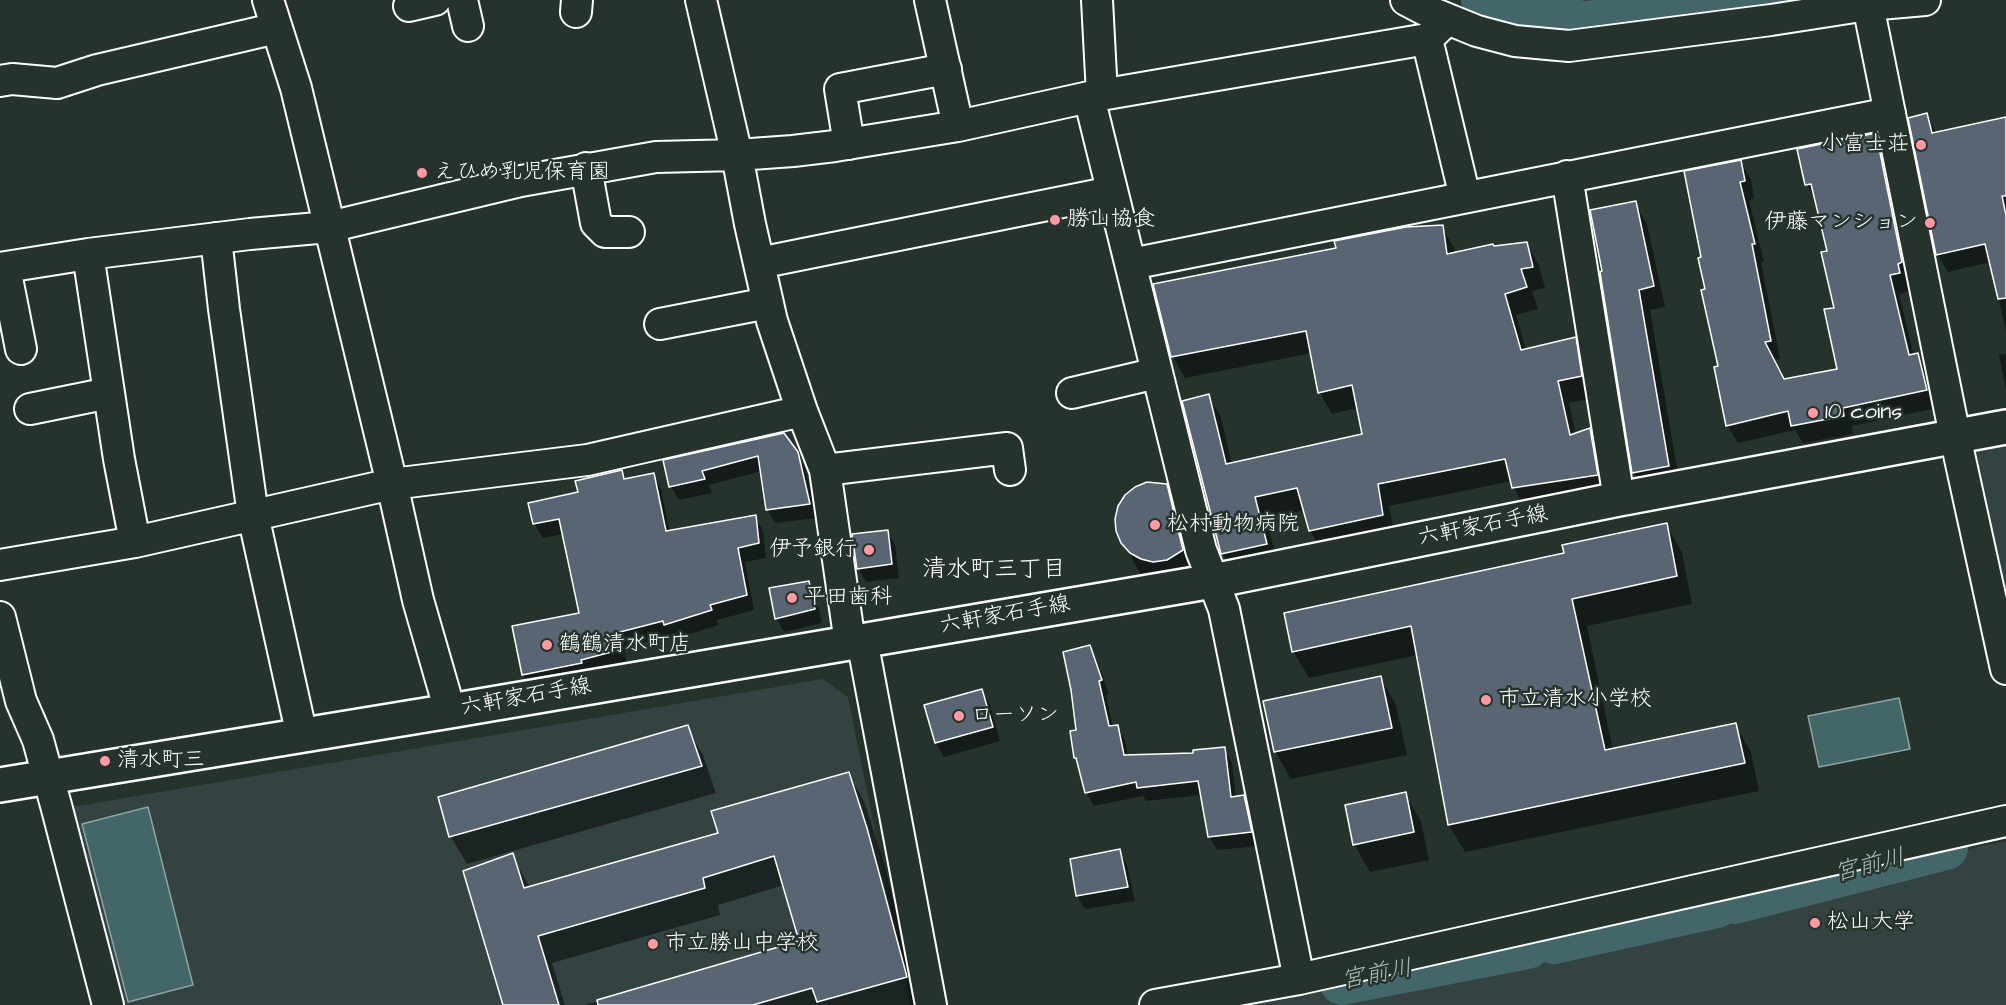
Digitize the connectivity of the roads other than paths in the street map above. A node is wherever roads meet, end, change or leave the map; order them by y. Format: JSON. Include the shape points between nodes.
{"nodes":[{"id":1,"x":700,"y":0,"type":"edge"},
{"id":2,"x":930,"y":0,"type":"edge"},
{"id":3,"x":1097,"y":0,"type":"edge"},
{"id":4,"x":1406,"y":0,"type":"edge"},
{"id":5,"x":1925,"y":0,"type":"edge"},
{"id":6,"x":1868,"y":5,"type":"junction"},
{"id":7,"x":1769,"y":11,"type":"edge"},
{"id":8,"x":273,"y":14,"type":"edge"},
{"id":9,"x":1437,"y":29,"type":"junction"},
{"id":10,"x":946,"y":69,"type":"junction"},
{"id":11,"x":0,"y":81,"type":"edge"},
{"id":12,"x":1095,"y":96,"type":"junction"},
{"id":13,"x":1890,"y":113,"type":"junction"},
{"id":14,"x":958,"y":126,"type":"junction"},
{"id":15,"x":849,"y":144,"type":"junction"},
{"id":16,"x":737,"y":155,"type":"junction"},
{"id":17,"x":586,"y":168,"type":"junction"},
{"id":18,"x":1567,"y":176,"type":"junction"},
{"id":19,"x":1112,"y":192,"type":"junction"},
{"id":20,"x":1465,"y":197,"type":"junction"},
{"id":21,"x":329,"y":227,"type":"junction"},
{"id":22,"x":629,"y":232,"type":"dead end"},
{"id":23,"x":216,"y":238,"type":"junction"},
{"id":24,"x":88,"y":254,"type":"junction"},
{"id":25,"x":759,"y":262,"type":"junction"},
{"id":26,"x":1131,"y":264,"type":"junction"},
{"id":27,"x":2,"y":268,"type":"edge"},
{"id":28,"x":768,"y":303,"type":"junction"},
{"id":29,"x":660,"y":324,"type":"dead end"},
{"id":30,"x":21,"y":349,"type":"dead end"},
{"id":31,"x":1157,"y":373,"type":"junction"},
{"id":32,"x":109,"y":393,"type":"junction"},
{"id":33,"x":1072,"y":393,"type":"dead end"},
{"id":34,"x":30,"y":409,"type":"dead end"},
{"id":35,"x":802,"y":411,"type":"junction"},
{"id":36,"x":2006,"y":427,"type":"edge"},
{"id":37,"x":1955,"y":436,"type":"junction"},
{"id":38,"x":825,"y":470,"type":"junction"},
{"id":39,"x":1010,"y":470,"type":"dead end"},
{"id":40,"x":392,"y":484,"type":"junction"},
{"id":41,"x":1619,"y":499,"type":"junction"},
{"id":42,"x":253,"y":515,"type":"junction"},
{"id":43,"x":135,"y":542,"type":"junction"},
{"id":44,"x":0,"y":565,"type":"edge"},
{"id":45,"x":1213,"y":581,"type":"junction"},
{"id":46,"x":0,"y":616,"type":"edge"},
{"id":47,"x":856,"y":641,"type":"junction"},
{"id":48,"x":2006,"y":669,"type":"edge"},
{"id":49,"x":450,"y":711,"type":"junction"},
{"id":50,"x":302,"y":736,"type":"junction"},
{"id":51,"x":48,"y":778,"type":"junction"},
{"id":52,"x":0,"y":785,"type":"edge"},
{"id":53,"x":2006,"y":821,"type":"edge"},
{"id":54,"x":1299,"y":979,"type":"junction"},
{"id":55,"x":108,"y":1005,"type":"edge"},
{"id":56,"x":931,"y":1005,"type":"edge"},
{"id":57,"x":1155,"y":1005,"type":"edge"}],
"edges":[{"from":1,"to":16,"type":"street"},
{"from":2,"to":10,"type":"street"},
{"from":3,"to":12,"type":"street"},
{"from":4,"to":9,"type":"street"},
{"from":5,"to":6,"type":"street"},
{"from":6,"to":7,"type":"street"},
{"from":6,"to":13,"type":"street"},
{"from":7,"to":9,"type":"street","via":[[1569,46]]},
{"from":8,"to":11,"type":"street","via":[[78,78],[57,83]]},
{"from":8,"to":21,"type":"street","via":[[296,88]]},
{"from":9,"to":12,"type":"street"},
{"from":9,"to":20,"type":"street"},
{"from":10,"to":14,"type":"street"},
{"from":10,"to":15,"type":"street","via":[[840,89]]},
{"from":12,"to":14,"type":"street"},
{"from":12,"to":19,"type":"street"},
{"from":13,"to":18,"type":"street"},
{"from":13,"to":37,"type":"street"},
{"from":14,"to":15,"type":"street"},
{"from":15,"to":16,"type":"street"},
{"from":16,"to":17,"type":"street","via":[[656,157]]},
{"from":16,"to":25,"type":"street"},
{"from":17,"to":21,"type":"street"},
{"from":17,"to":22,"type":"street","via":[[596,223],[605,232]]},
{"from":18,"to":20,"type":"street"},
{"from":18,"to":41,"type":"street"},
{"from":19,"to":25,"type":"street"},
{"from":19,"to":26,"type":"street"},
{"from":20,"to":26,"type":"street"},
{"from":21,"to":23,"type":"street"},
{"from":21,"to":40,"type":"street"},
{"from":23,"to":24,"type":"street"},
{"from":23,"to":42,"type":"street"},
{"from":24,"to":27,"type":"street"},
{"from":24,"to":32,"type":"street"},
{"from":25,"to":28,"type":"street"},
{"from":26,"to":31,"type":"street"},
{"from":27,"to":30,"type":"street"},
{"from":28,"to":29,"type":"street"},
{"from":28,"to":35,"type":"street"},
{"from":31,"to":33,"type":"street"},
{"from":31,"to":45,"type":"street","via":[[1201,550]]},
{"from":32,"to":34,"type":"street"},
{"from":32,"to":43,"type":"street"},
{"from":35,"to":38,"type":"street"},
{"from":35,"to":40,"type":"street","via":[[587,460]]},
{"from":36,"to":37,"type":"main road","name":"六軒家石手線"},
{"from":37,"to":41,"type":"main road","name":"六軒家石手線"},
{"from":37,"to":48,"type":"street"},
{"from":38,"to":39,"type":"street","via":[[1007,448]]},
{"from":38,"to":47,"type":"street"},
{"from":40,"to":42,"type":"street"},
{"from":40,"to":49,"type":"street","via":[[418,600]]},
{"from":41,"to":45,"type":"main road","name":"六軒家石手線"},
{"from":42,"to":43,"type":"street"},
{"from":42,"to":50,"type":"street"},
{"from":43,"to":44,"type":"street"},
{"from":45,"to":47,"type":"main road","name":"六軒家石手線"},
{"from":45,"to":54,"type":"street","via":[[1224,609]]},
{"from":46,"to":51,"type":"street","via":[[21,701],[38,740]]},
{"from":47,"to":49,"type":"main road","name":"六軒家石手線"},
{"from":47,"to":56,"type":"street"},
{"from":49,"to":50,"type":"main road","name":"六軒家石手線"},
{"from":50,"to":51,"type":"main road","name":"六軒家石手線"},
{"from":51,"to":52,"type":"main road","name":"六軒家石手線"},
{"from":51,"to":55,"type":"street"},
{"from":53,"to":54,"type":"street"},
{"from":54,"to":57,"type":"street"}]}
